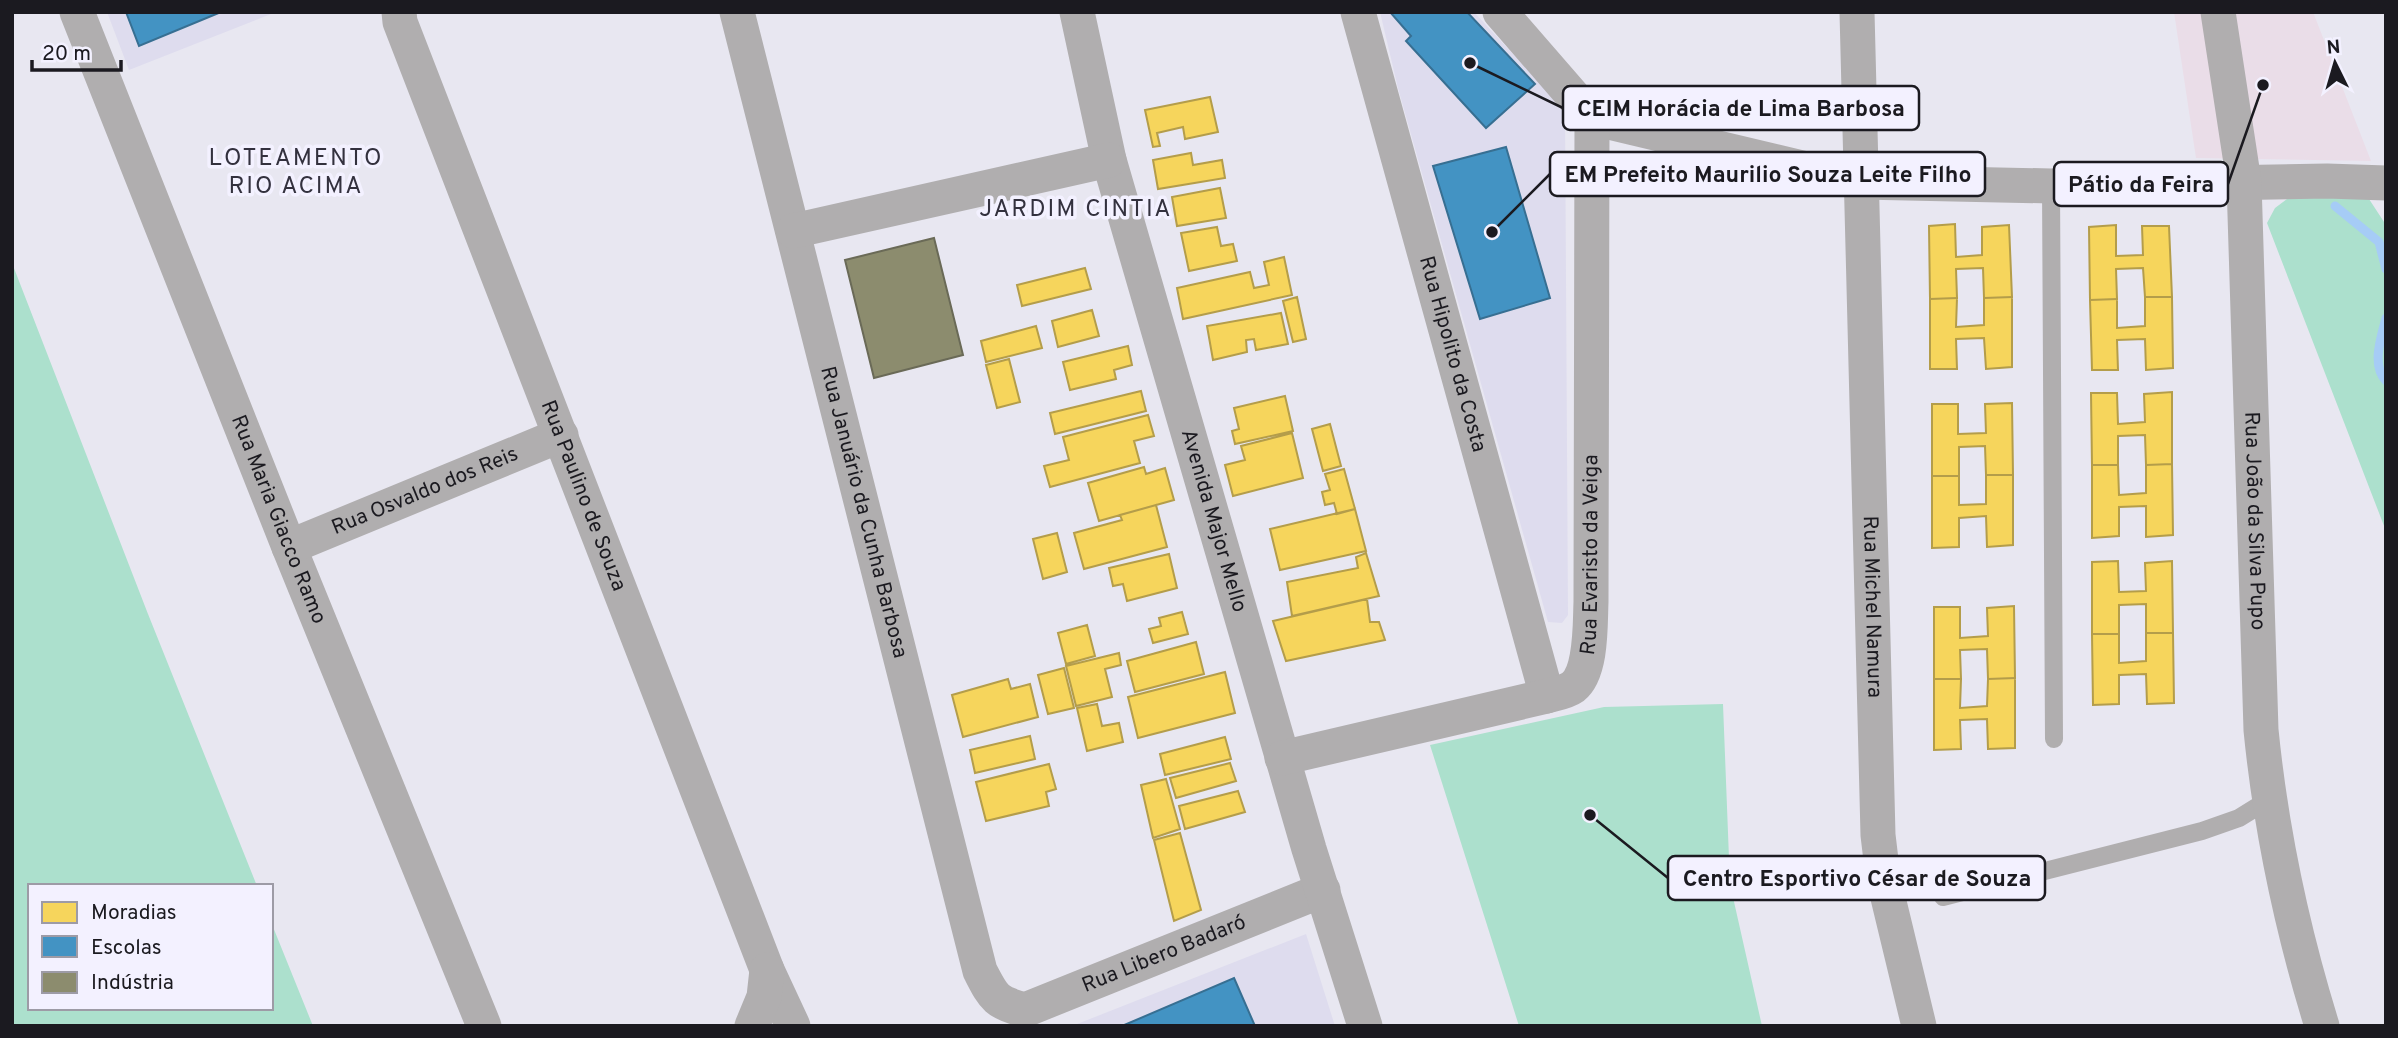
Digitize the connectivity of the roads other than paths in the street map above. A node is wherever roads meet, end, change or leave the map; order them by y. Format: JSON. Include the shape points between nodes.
{"nodes":[{"id":1,"x":77,"y":12,"type":"edge"},
{"id":2,"x":737,"y":12,"type":"edge"},
{"id":3,"x":1077,"y":12,"type":"edge"},
{"id":4,"x":1358,"y":12,"type":"edge"},
{"id":5,"x":1500,"y":12,"type":"edge"},
{"id":6,"x":1857,"y":12,"type":"edge"},
{"id":7,"x":2218,"y":12,"type":"edge"},
{"id":8,"x":399,"y":17,"type":"edge"},
{"id":9,"x":1592,"y":118,"type":"junction"},
{"id":10,"x":1109,"y":160,"type":"junction"},
{"id":11,"x":1861,"y":182,"type":"junction"},
{"id":12,"x":2244,"y":182,"type":"junction"},
{"id":13,"x":2385,"y":185,"type":"edge"},
{"id":14,"x":2051,"y":186,"type":"junction"},
{"id":15,"x":793,"y":231,"type":"junction"},
{"id":16,"x":561,"y":435,"type":"junction"},
{"id":17,"x":289,"y":547,"type":"junction"},
{"id":18,"x":1547,"y":696,"type":"junction"},
{"id":19,"x":2054,"y":739,"type":"dead end"},
{"id":20,"x":1282,"y":758,"type":"junction"},
{"id":21,"x":2268,"y":800,"type":"junction"},
{"id":22,"x":1323,"y":890,"type":"junction"},
{"id":23,"x":1942,"y":898,"type":"dead end"},
{"id":24,"x":767,"y":970,"type":"junction"},
{"id":25,"x":1006,"y":1005,"type":"joint"},
{"id":26,"x":484,"y":1026,"type":"edge"},
{"id":27,"x":752,"y":1026,"type":"edge"},
{"id":28,"x":793,"y":1026,"type":"edge"},
{"id":29,"x":1365,"y":1026,"type":"edge"},
{"id":30,"x":1919,"y":1026,"type":"edge"},
{"id":31,"x":2322,"y":1026,"type":"edge"}],
"edges":[{"from":1,"to":17,"type":"street","name":"Rua Maria Giacco Ramo"},
{"from":2,"to":15,"type":"street","name":"Rua Januário da Cunha Barbosa"},
{"from":3,"to":10,"type":"street","name":"Avenida Major Mello"},
{"from":4,"to":18,"type":"street","name":"Rua Hipolito da Costa"},
{"from":5,"to":9,"type":"street"},
{"from":6,"to":11,"type":"street","name":"Rua Michel Namura"},
{"from":7,"to":12,"type":"street","name":"Rua João da Silva Pupo"},
{"from":8,"to":16,"type":"street","name":"Rua Paulino de Souza"},
{"from":9,"to":11,"type":"street"},
{"from":9,"to":18,"type":"street","name":"Rua Evaristo da Veiga","via":[[1589,640],[1582,675],[1573,687]]},
{"from":10,"to":15,"type":"street"},
{"from":10,"to":20,"type":"street","name":"Avenida Major Mello"},
{"from":11,"to":14,"type":"street"},
{"from":11,"to":30,"type":"street","name":"Rua Michel Namura","via":[[1878,835],[1883,877]]},
{"from":12,"to":13,"type":"street"},
{"from":12,"to":14,"type":"street"},
{"from":12,"to":21,"type":"street","name":"Rua João da Silva Pupo","via":[[2261,730]]},
{"from":14,"to":19,"type":"lane"},
{"from":15,"to":25,"type":"street","name":"Rua Januário da Cunha Barbosa","via":[[980,971],[993,996]]},
{"from":16,"to":17,"type":"street","name":"Rua Osvaldo dos Reis"},
{"from":16,"to":24,"type":"street","name":"Rua Paulino de Souza"},
{"from":17,"to":26,"type":"street","name":"Rua Maria Giacco Ramo"},
{"from":18,"to":20,"type":"street","name":"Rua Evaristo da Veiga"},
{"from":20,"to":22,"type":"street","name":"Avenida Major Mello"},
{"from":21,"to":23,"type":"lane","via":[[2239,818],[2202,831]]},
{"from":21,"to":31,"type":"street","name":"Rua João da Silva Pupo","via":[[2304,967]]},
{"from":22,"to":25,"type":"street","name":"Rua Libero Badaró","via":[[1025,1010]]},
{"from":22,"to":29,"type":"street","name":"Avenida Major Mello"},
{"from":24,"to":27,"type":"street","via":[[764,997]]},
{"from":24,"to":28,"type":"street","name":"Rua Paulino de Souza"}]}
